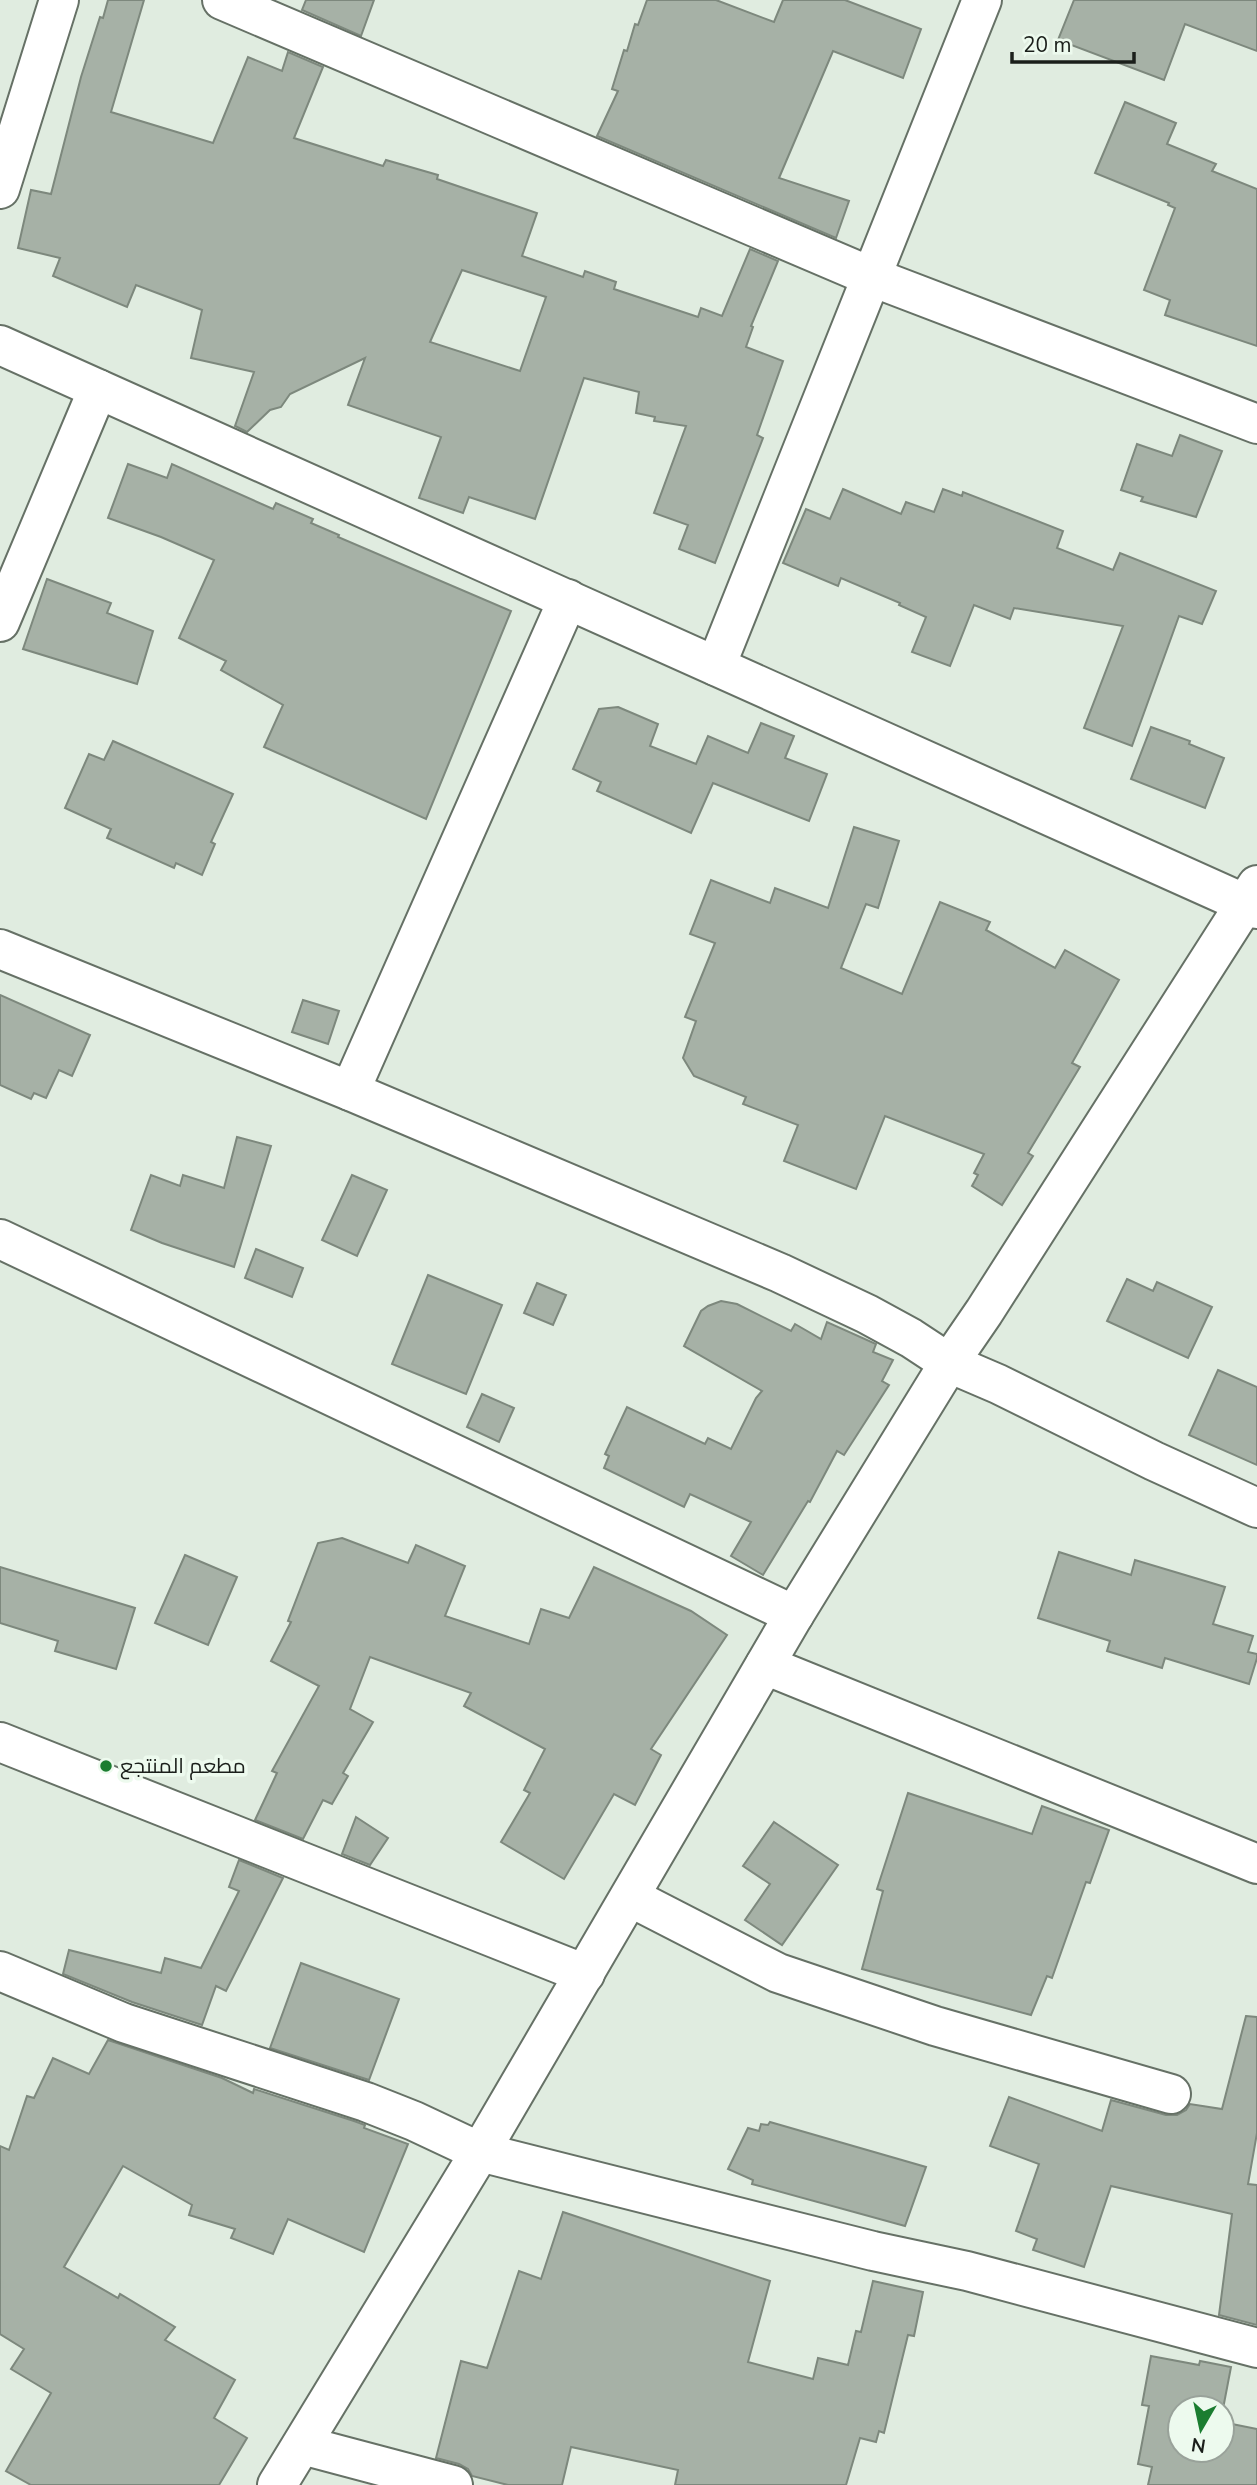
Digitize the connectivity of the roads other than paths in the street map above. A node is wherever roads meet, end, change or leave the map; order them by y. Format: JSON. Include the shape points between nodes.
{"nodes":[{"id":1,"x":59,"y":0,"type":"edge"},
{"id":2,"x":222,"y":0,"type":"edge"},
{"id":3,"x":982,"y":0,"type":"edge"},
{"id":4,"x":0,"y":189,"type":"edge"},
{"id":5,"x":872,"y":277,"type":"junction"},
{"id":6,"x":0,"y":345,"type":"edge"},
{"id":7,"x":98,"y":389,"type":"junction"},
{"id":8,"x":1257,"y":424,"type":"edge"},
{"id":9,"x":568,"y":599,"type":"junction"},
{"id":10,"x":0,"y":622,"type":"edge"},
{"id":11,"x":716,"y":666,"type":"junction"},
{"id":12,"x":1253,"y":899,"type":"edge"},
{"id":13,"x":0,"y":948,"type":"edge"},
{"id":14,"x":350,"y":1091,"type":"junction"},
{"id":15,"x":0,"y":1239,"type":"edge"},
{"id":16,"x":949,"y":1363,"type":"junction"},
{"id":17,"x":1257,"y":1508,"type":"edge"},
{"id":18,"x":794,"y":1615,"type":"junction"},
{"id":19,"x":765,"y":1665,"type":"junction"},
{"id":20,"x":0,"y":1742,"type":"edge"},
{"id":21,"x":1257,"y":1864,"type":"edge"},
{"id":22,"x":630,"y":1897,"type":"junction"},
{"id":23,"x":0,"y":1971,"type":"edge"},
{"id":24,"x":584,"y":1974,"type":"junction"},
{"id":25,"x":1171,"y":2094,"type":"dead end"},
{"id":26,"x":480,"y":2152,"type":"junction"},
{"id":27,"x":1257,"y":2348,"type":"edge"},
{"id":28,"x":302,"y":2445,"type":"junction"},
{"id":29,"x":277,"y":2485,"type":"edge"},
{"id":30,"x":453,"y":2485,"type":"edge"}],
"edges":[{"from":1,"to":4,"type":"street"},
{"from":2,"to":5,"type":"street"},
{"from":3,"to":5,"type":"street"},
{"from":5,"to":8,"type":"street"},
{"from":5,"to":11,"type":"street"},
{"from":6,"to":7,"type":"street"},
{"from":7,"to":9,"type":"street"},
{"from":7,"to":10,"type":"street"},
{"from":9,"to":11,"type":"street"},
{"from":9,"to":14,"type":"street"},
{"from":11,"to":12,"type":"street"},
{"from":12,"to":16,"type":"street"},
{"from":13,"to":14,"type":"street"},
{"from":14,"to":16,"type":"street","via":[[780,1273],[867,1314]]},
{"from":15,"to":18,"type":"street"},
{"from":16,"to":17,"type":"street"},
{"from":16,"to":18,"type":"street"},
{"from":18,"to":19,"type":"street"},
{"from":19,"to":21,"type":"street"},
{"from":19,"to":22,"type":"street"},
{"from":20,"to":24,"type":"street"},
{"from":22,"to":24,"type":"street"},
{"from":22,"to":25,"type":"street","via":[[778,1973],[935,2026]]},
{"from":23,"to":26,"type":"street","via":[[124,2023],[366,2102]]},
{"from":24,"to":26,"type":"street"},
{"from":26,"to":27,"type":"street","via":[[967,2271]]},
{"from":26,"to":28,"type":"street"},
{"from":28,"to":29,"type":"street"},
{"from":28,"to":30,"type":"street"}]}
